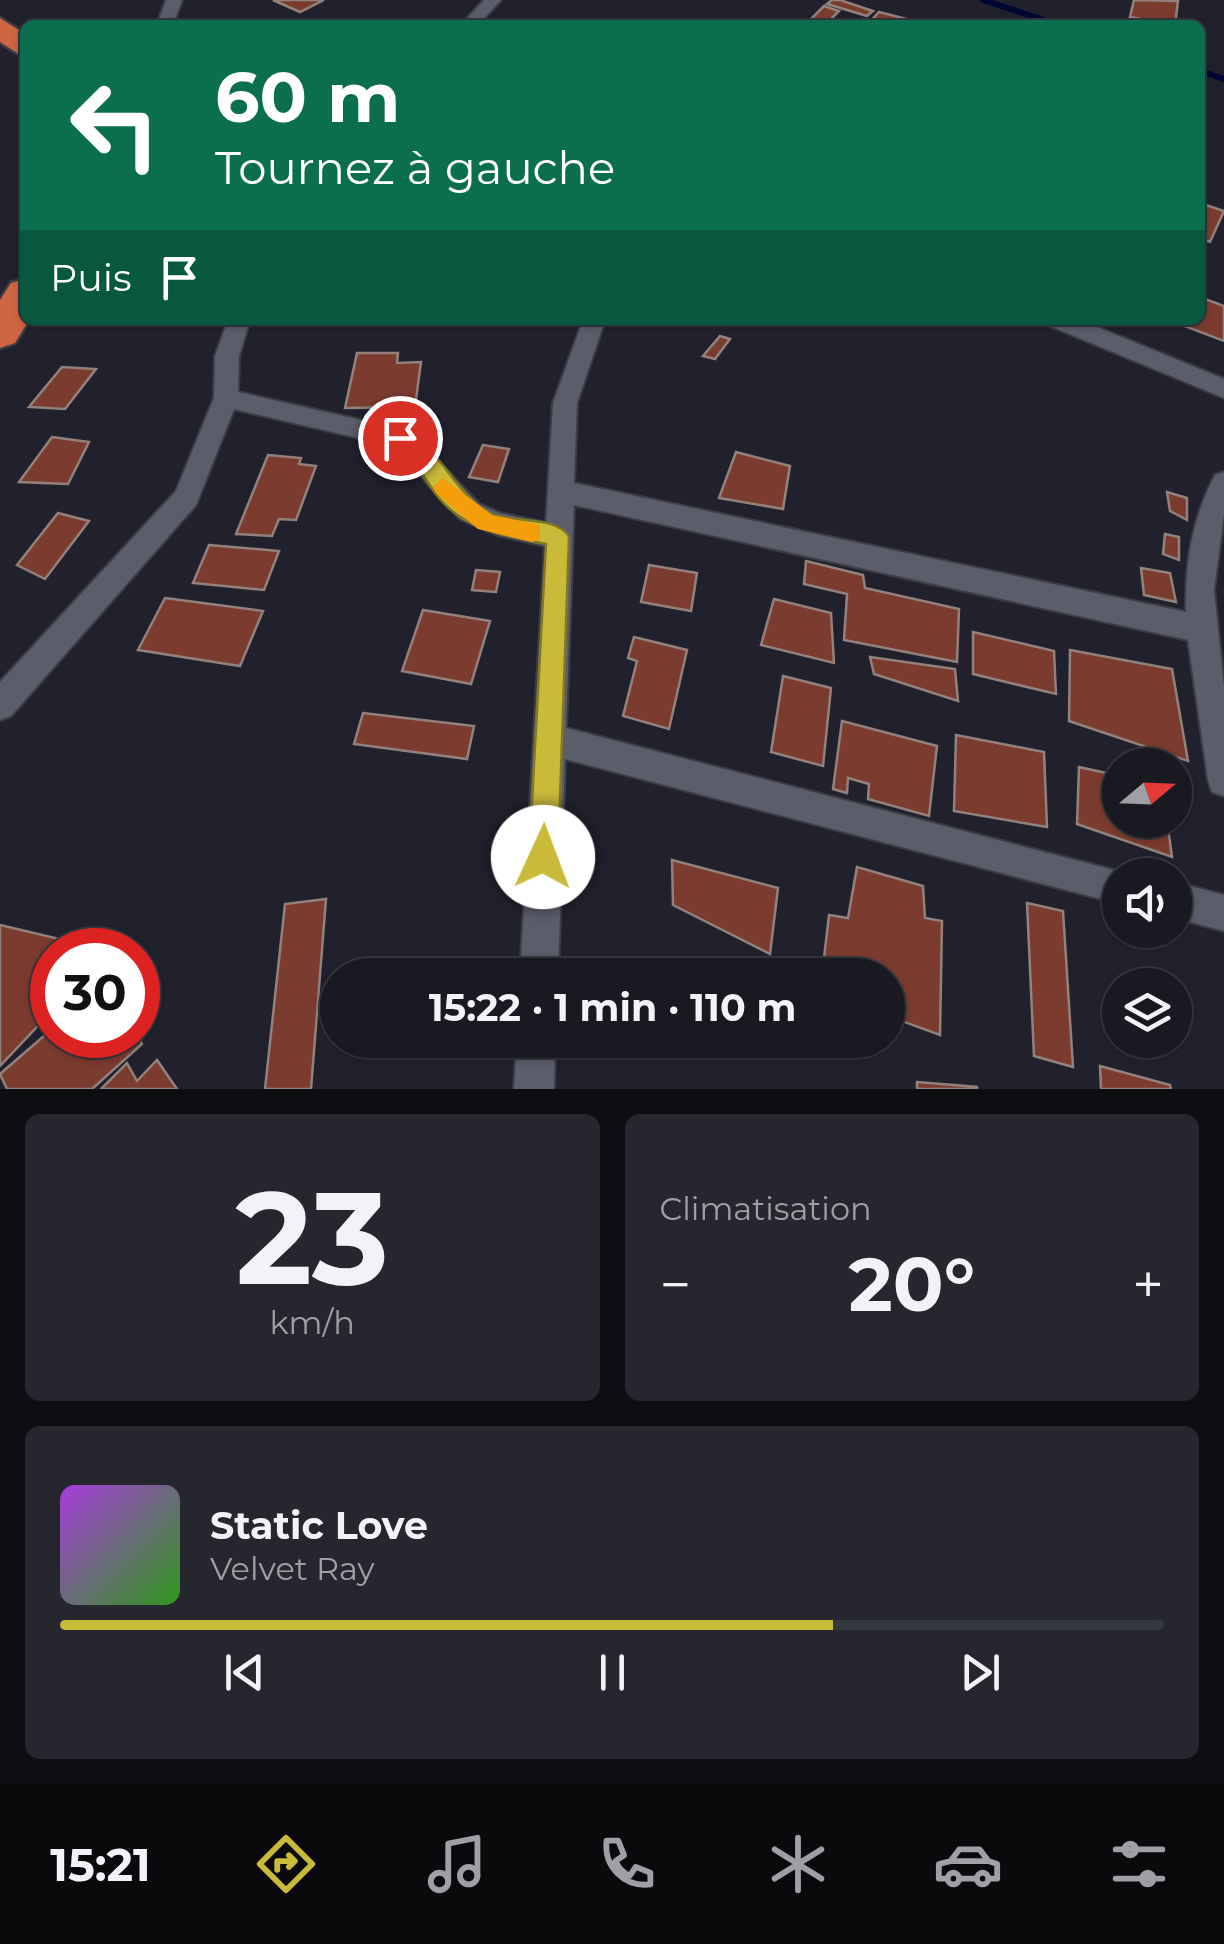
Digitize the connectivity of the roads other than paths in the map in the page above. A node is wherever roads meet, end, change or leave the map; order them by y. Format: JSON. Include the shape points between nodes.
{"nodes":[{"id":1,"x":493,"y":0,"type":"edge"},
{"id":2,"x":474,"y":20,"type":"edge"},
{"id":3,"x":0,"y":26,"type":"edge"},
{"id":4,"x":20,"y":44,"type":"edge"},
{"id":5,"x":20,"y":302,"type":"edge"},
{"id":6,"x":237,"y":325,"type":"edge"},
{"id":7,"x":592,"y":325,"type":"edge"},
{"id":8,"x":1070,"y":325,"type":"edge"},
{"id":9,"x":0,"y":333,"type":"edge"},
{"id":10,"x":1224,"y":389,"type":"edge"},
{"id":11,"x":226,"y":398,"type":"junction"},
{"id":12,"x":1224,"y":483,"type":"edge"},
{"id":13,"x":560,"y":491,"type":"junction"},
{"id":14,"x":558,"y":537,"type":"junction"},
{"id":15,"x":1201,"y":628,"type":"junction"},
{"id":16,"x":0,"y":705,"type":"edge"},
{"id":17,"x":548,"y":739,"type":"junction"},
{"id":18,"x":1224,"y":780,"type":"edge"},
{"id":19,"x":1102,"y":881,"type":"edge"},
{"id":20,"x":1192,"y":905,"type":"edge"},
{"id":21,"x":1224,"y":913,"type":"edge"},
{"id":22,"x":540,"y":958,"type":"edge"},
{"id":23,"x":535,"y":1058,"type":"edge"},
{"id":24,"x":534,"y":1089,"type":"edge"}],
"edges":[{"from":1,"to":2,"type":"street"},
{"from":3,"to":4,"type":"highway"},
{"from":5,"to":9,"type":"highway"},
{"from":6,"to":11,"type":"street","via":[[227,356]]},
{"from":7,"to":13,"type":"street","via":[[565,403]]},
{"from":8,"to":10,"type":"street"},
{"from":11,"to":14,"type":"street","via":[[400,438],[417,448],[449,494],[486,523]]},
{"from":11,"to":16,"type":"street","via":[[187,497]]},
{"from":12,"to":15,"type":"street","via":[[1204,540]]},
{"from":13,"to":14,"type":"street"},
{"from":13,"to":15,"type":"street"},
{"from":14,"to":17,"type":"street"},
{"from":15,"to":18,"type":"street"},
{"from":17,"to":19,"type":"street"},
{"from":17,"to":22,"type":"street"},
{"from":20,"to":21,"type":"street"},
{"from":23,"to":24,"type":"street"}]}
